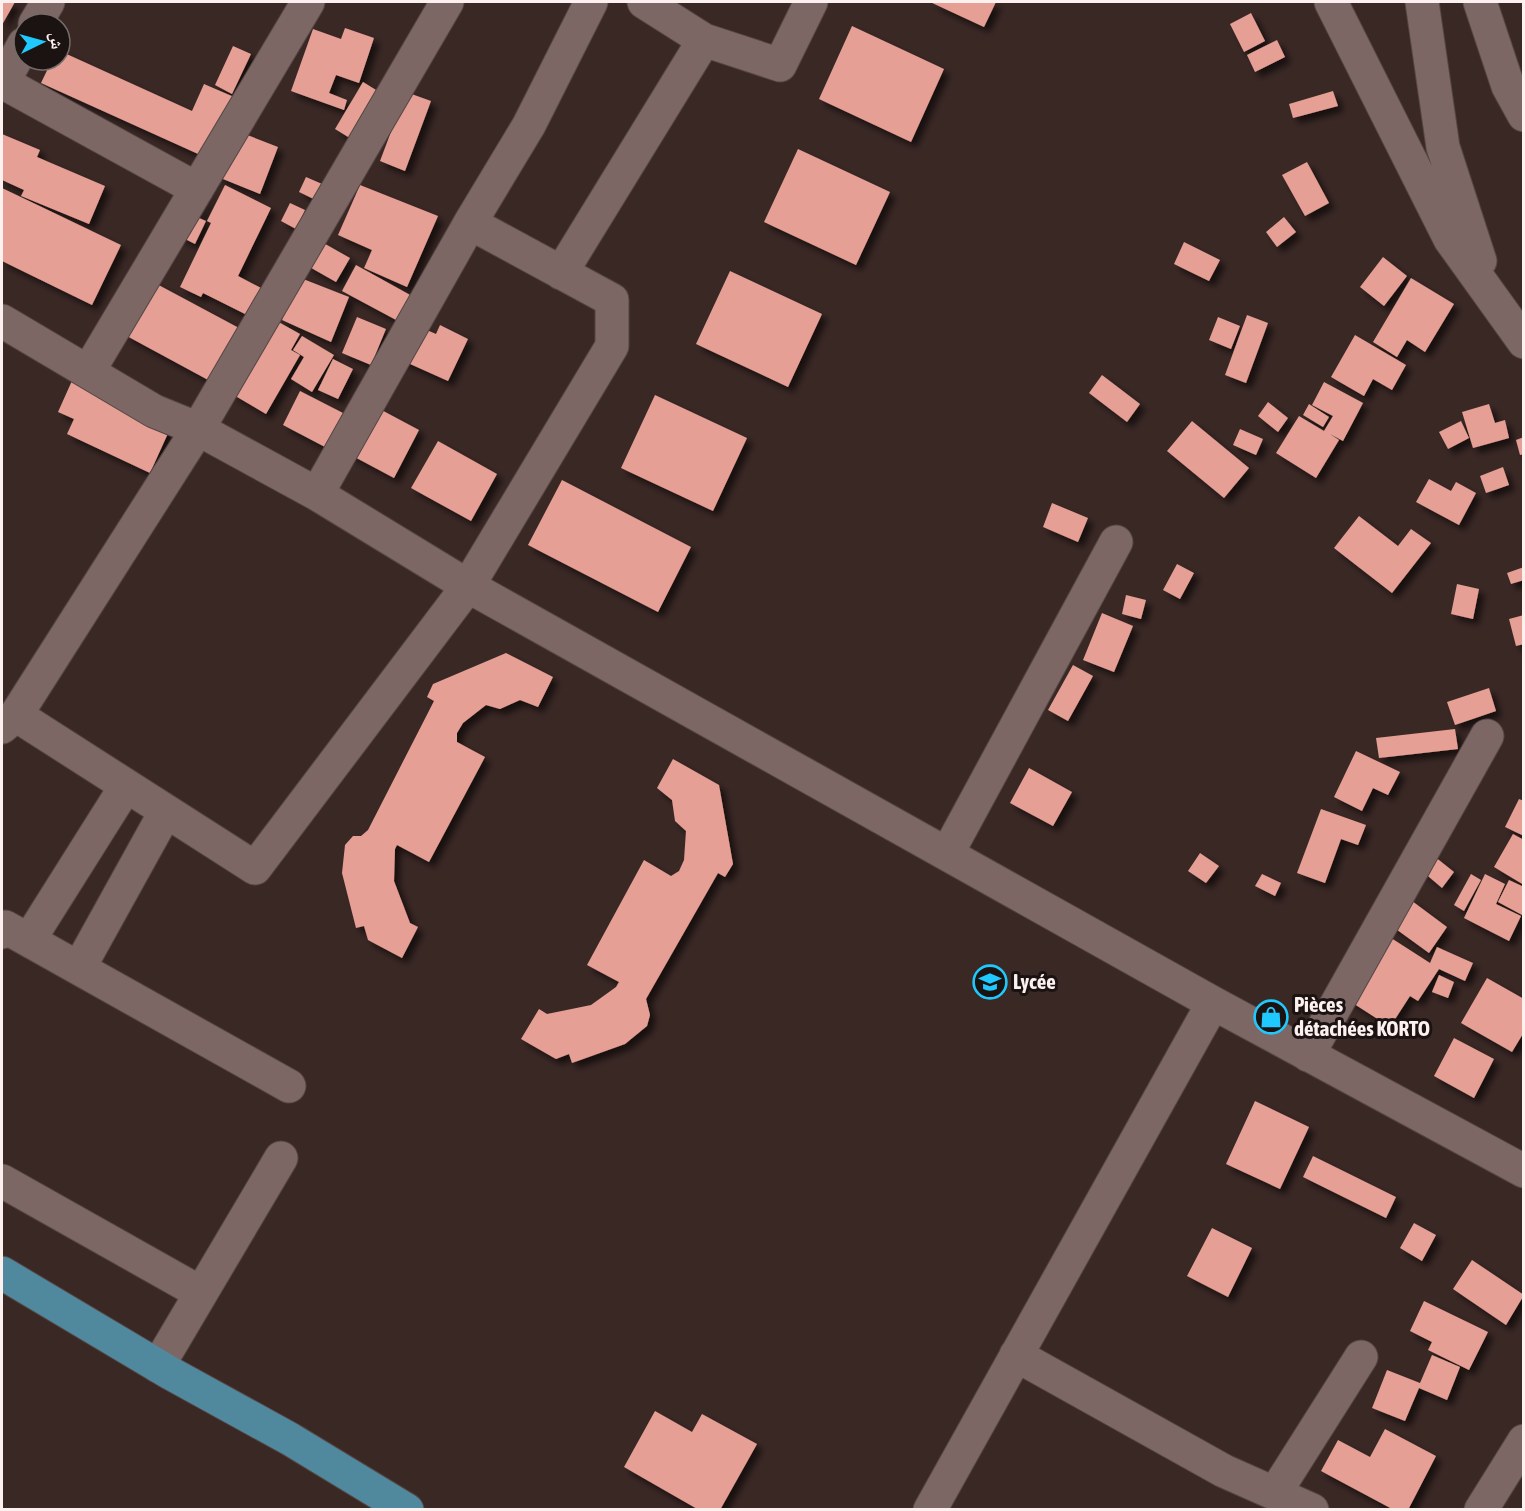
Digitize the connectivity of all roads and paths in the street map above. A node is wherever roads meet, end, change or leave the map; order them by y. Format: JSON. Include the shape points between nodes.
{"nodes":[{"id":1,"x":308,"y":2,"type":"edge"},
{"id":2,"x":447,"y":2,"type":"edge"},
{"id":3,"x":591,"y":2,"type":"edge"},
{"id":4,"x":644,"y":2,"type":"edge"},
{"id":5,"x":811,"y":2,"type":"edge"},
{"id":6,"x":1330,"y":2,"type":"edge"},
{"id":7,"x":1422,"y":2,"type":"edge"},
{"id":8,"x":1480,"y":2,"type":"edge"},
{"id":9,"x":704,"y":40,"type":"junction"},
{"id":10,"x":12,"y":65,"type":"edge"},
{"id":11,"x":2,"y":83,"type":"edge"},
{"id":12,"x":1524,"y":115,"type":"edge"},
{"id":13,"x":196,"y":189,"type":"junction"},
{"id":14,"x":470,"y":223,"type":"junction"},
{"id":15,"x":561,"y":273,"type":"junction"},
{"id":16,"x":1491,"y":297,"type":"junction"},
{"id":17,"x":2,"y":321,"type":"edge"},
{"id":18,"x":1524,"y":342,"type":"edge"},
{"id":19,"x":88,"y":372,"type":"junction"},
{"id":20,"x":198,"y":429,"type":"junction"},
{"id":21,"x":317,"y":494,"type":"junction"},
{"id":22,"x":1116,"y":542,"type":"dead end"},
{"id":23,"x":468,"y":586,"type":"junction"},
{"id":24,"x":9,"y":721,"type":"edge"},
{"id":25,"x":1487,"y":736,"type":"dead end"},
{"id":26,"x":126,"y":786,"type":"junction"},
{"id":27,"x":166,"y":811,"type":"junction"},
{"id":28,"x":947,"y":854,"type":"junction"},
{"id":29,"x":15,"y":936,"type":"edge"},
{"id":30,"x":79,"y":968,"type":"junction"},
{"id":31,"x":1213,"y":1003,"type":"junction"},
{"id":32,"x":1308,"y":1055,"type":"junction"},
{"id":33,"x":289,"y":1086,"type":"dead end"},
{"id":34,"x":281,"y":1158,"type":"dead end"},
{"id":35,"x":1521,"y":1162,"type":"edge"},
{"id":36,"x":2,"y":1181,"type":"edge"},
{"id":37,"x":2,"y":1273,"type":"edge"},
{"id":38,"x":201,"y":1293,"type":"junction"},
{"id":39,"x":1016,"y":1355,"type":"junction"},
{"id":40,"x":1361,"y":1358,"type":"dead end"},
{"id":41,"x":158,"y":1366,"type":"junction"},
{"id":42,"x":1524,"y":1441,"type":"edge"},
{"id":43,"x":1275,"y":1493,"type":"junction"},
{"id":44,"x":407,"y":1509,"type":"edge"},
{"id":45,"x":930,"y":1509,"type":"edge"},
{"id":46,"x":1312,"y":1509,"type":"edge"},
{"id":47,"x":1481,"y":1509,"type":"edge"}],
"edges":[{"from":1,"to":13,"type":"street"},
{"from":2,"to":20,"type":"street"},
{"from":3,"to":14,"type":"street","via":[[529,125]]},
{"from":4,"to":9,"type":"street"},
{"from":5,"to":9,"type":"street","via":[[780,65]]},
{"from":6,"to":16,"type":"street","via":[[1450,238]]},
{"from":7,"to":16,"type":"street","via":[[1443,147]]},
{"from":8,"to":12,"type":"street","via":[[1508,87]]},
{"from":9,"to":15,"type":"street"},
{"from":10,"to":11,"type":"street"},
{"from":11,"to":13,"type":"street"},
{"from":13,"to":19,"type":"street"},
{"from":14,"to":15,"type":"street"},
{"from":14,"to":21,"type":"street"},
{"from":15,"to":23,"type":"street","via":[[612,300],[612,346]]},
{"from":16,"to":18,"type":"street"},
{"from":17,"to":19,"type":"street"},
{"from":19,"to":20,"type":"street","via":[[154,411]]},
{"from":20,"to":21,"type":"street"},
{"from":20,"to":24,"type":"street"},
{"from":21,"to":23,"type":"street"},
{"from":22,"to":28,"type":"street"},
{"from":23,"to":27,"type":"street","via":[[255,868]]},
{"from":23,"to":28,"type":"street"},
{"from":24,"to":26,"type":"street"},
{"from":25,"to":32,"type":"street"},
{"from":26,"to":27,"type":"street"},
{"from":26,"to":29,"type":"street"},
{"from":27,"to":30,"type":"street"},
{"from":28,"to":31,"type":"street"},
{"from":29,"to":30,"type":"street"},
{"from":30,"to":33,"type":"street"},
{"from":31,"to":32,"type":"street"},
{"from":31,"to":39,"type":"street"},
{"from":32,"to":35,"type":"street"},
{"from":34,"to":38,"type":"street"},
{"from":36,"to":38,"type":"street"},
{"from":37,"to":41,"type":"main road"},
{"from":38,"to":41,"type":"street"},
{"from":39,"to":43,"type":"street","via":[[1224,1471]]},
{"from":39,"to":45,"type":"street"},
{"from":40,"to":43,"type":"street"},
{"from":41,"to":44,"type":"main road","via":[[290,1438]]},
{"from":42,"to":47,"type":"street"},
{"from":43,"to":46,"type":"street"}]}
